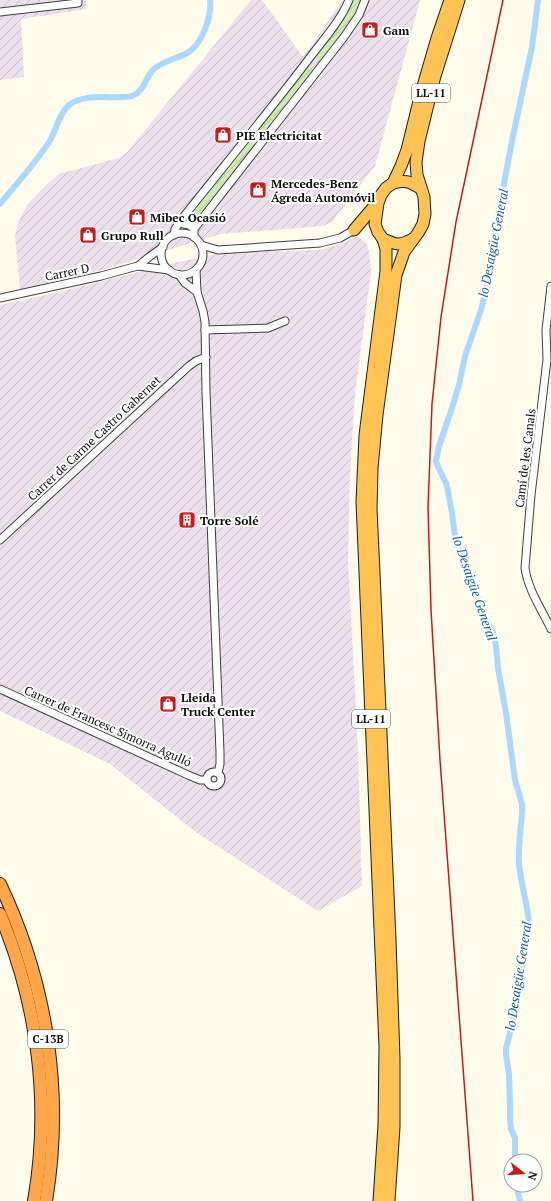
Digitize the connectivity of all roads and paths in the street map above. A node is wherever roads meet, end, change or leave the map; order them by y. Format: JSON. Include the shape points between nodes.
{"nodes":[{"id":1,"x":349,"y":0,"type":"edge"},
{"id":2,"x":365,"y":0,"type":"edge"},
{"id":3,"x":450,"y":0,"type":"edge"},
{"id":4,"x":459,"y":0,"type":"edge"},
{"id":5,"x":78,"y":2,"type":"edge"},
{"id":6,"x":0,"y":12,"type":"edge"},
{"id":7,"x":309,"y":59,"type":"junction"},
{"id":8,"x":321,"y":68,"type":"junction"},
{"id":9,"x":249,"y":135,"type":"junction"},
{"id":10,"x":261,"y":143,"type":"junction"},
{"id":11,"x":393,"y":183,"type":"junction"},
{"id":12,"x":420,"y":188,"type":"junction"},
{"id":13,"x":378,"y":203,"type":"junction"},
{"id":14,"x":179,"y":223,"type":"junction"},
{"id":15,"x":194,"y":229,"type":"junction"},
{"id":16,"x":354,"y":230,"type":"junction"},
{"id":17,"x":381,"y":235,"type":"junction"},
{"id":18,"x":174,"y":236,"type":"junction"},
{"id":19,"x":194,"y":237,"type":"junction"},
{"id":20,"x":413,"y":239,"type":"junction"},
{"id":21,"x":201,"y":245,"type":"junction"},
{"id":22,"x":163,"y":247,"type":"junction"},
{"id":23,"x":218,"y":250,"type":"junction"},
{"id":24,"x":202,"y":261,"type":"junction"},
{"id":25,"x":138,"y":266,"type":"junction"},
{"id":26,"x":169,"y":270,"type":"junction"},
{"id":27,"x":196,"y":270,"type":"junction"},
{"id":28,"x":179,"y":275,"type":"junction"},
{"id":29,"x":551,"y":286,"type":"edge"},
{"id":30,"x":196,"y":292,"type":"junction"},
{"id":31,"x":0,"y":298,"type":"edge"},
{"id":32,"x":285,"y":321,"type":"dead end"},
{"id":33,"x":205,"y":330,"type":"junction"},
{"id":34,"x":206,"y":357,"type":"junction"},
{"id":35,"x":0,"y":540,"type":"edge"},
{"id":36,"x":551,"y":629,"type":"edge"},
{"id":37,"x":0,"y":689,"type":"edge"},
{"id":38,"x":218,"y":773,"type":"junction"},
{"id":39,"x":207,"y":780,"type":"junction"},
{"id":40,"x":0,"y":884,"type":"edge"},
{"id":41,"x":0,"y":914,"type":"edge"},
{"id":42,"x":34,"y":1201,"type":"edge"},
{"id":43,"x":46,"y":1201,"type":"edge"},
{"id":44,"x":379,"y":1201,"type":"edge"},
{"id":45,"x":389,"y":1201,"type":"edge"}],
"edges":[{"from":1,"to":7,"type":"street","via":[[345,10]]},
{"from":2,"to":8,"type":"street","via":[[359,14]]},
{"from":3,"to":11,"type":"highway","number":"LL-11","via":[[421,93],[407,150]]},
{"from":4,"to":12,"type":"highway","number":"LL-11","via":[[435,76],[419,141],[416,162]]},
{"from":5,"to":6,"type":"street"},
{"from":7,"to":8,"type":"street"},
{"from":7,"to":9,"type":"street"},
{"from":8,"to":10,"type":"street"},
{"from":9,"to":10,"type":"street"},
{"from":9,"to":14,"type":"street"},
{"from":10,"to":15,"type":"street"},
{"from":11,"to":12,"type":"highway","via":[[410,182]]},
{"from":11,"to":13,"type":"highway","number":"LL-11"},
{"from":12,"to":20,"type":"highway","number":"LL-11","via":[[424,197],[425,214],[423,224]]},
{"from":13,"to":16,"type":"highway"},
{"from":13,"to":17,"type":"highway","number":"LL-11","via":[[376,224]]},
{"from":14,"to":15,"type":"street"},
{"from":14,"to":18,"type":"street"},
{"from":15,"to":19,"type":"street"},
{"from":16,"to":17,"type":"highway","via":[[364,229]]},
{"from":16,"to":23,"type":"street","via":[[340,238],[320,243]]},
{"from":17,"to":20,"type":"highway","via":[[395,244],[403,244]]},
{"from":17,"to":44,"type":"highway","number":"LL-11","via":[[386,249],[386,271],[365,436],[362,502],[385,1047],[384,1125]]},
{"from":18,"to":19,"type":"street","via":[[186,234]]},
{"from":18,"to":22,"type":"street","via":[[166,241]]},
{"from":19,"to":21,"type":"street"},
{"from":20,"to":45,"type":"highway","number":"LL-11","via":[[401,258],[394,285],[372,474],[394,1058],[394,1126]]},
{"from":21,"to":23,"type":"street"},
{"from":21,"to":24,"type":"street"},
{"from":22,"to":25,"type":"street","name":"Carrer D"},
{"from":22,"to":26,"type":"street","via":[[162,259]]},
{"from":23,"to":24,"type":"street"},
{"from":24,"to":27,"type":"street"},
{"from":25,"to":26,"type":"street","name":"Carrer D"},
{"from":25,"to":31,"type":"street","name":"Carrer D"},
{"from":26,"to":28,"type":"street"},
{"from":27,"to":28,"type":"street"},
{"from":27,"to":30,"type":"street"},
{"from":28,"to":30,"type":"street"},
{"from":29,"to":36,"type":"street","name":"Camí de les Canals","via":[[546,330],[547,360],[525,568],[533,592]]},
{"from":30,"to":33,"type":"street","via":[[204,315]]},
{"from":32,"to":33,"type":"street","via":[[268,328]]},
{"from":33,"to":34,"type":"street"},
{"from":34,"to":35,"type":"street","name":"Carrer de Carme Castro Gabernet","via":[[189,366]]},
{"from":34,"to":38,"type":"street","via":[[220,758]]},
{"from":37,"to":39,"type":"street","name":"Carrer de Francesc Simorra Agulló","via":[[188,775]]},
{"from":38,"to":39,"type":"street","via":[[209,774]]},
{"from":38,"to":39,"type":"street","via":[[222,779],[218,785],[212,786]]},
{"from":40,"to":43,"type":"highway","number":"C-13B","via":[[28,954],[48,1037],[53,1117]]},
{"from":41,"to":42,"type":"highway","number":"C-13B","via":[[24,981],[38,1055],[42,1127]]}]}
